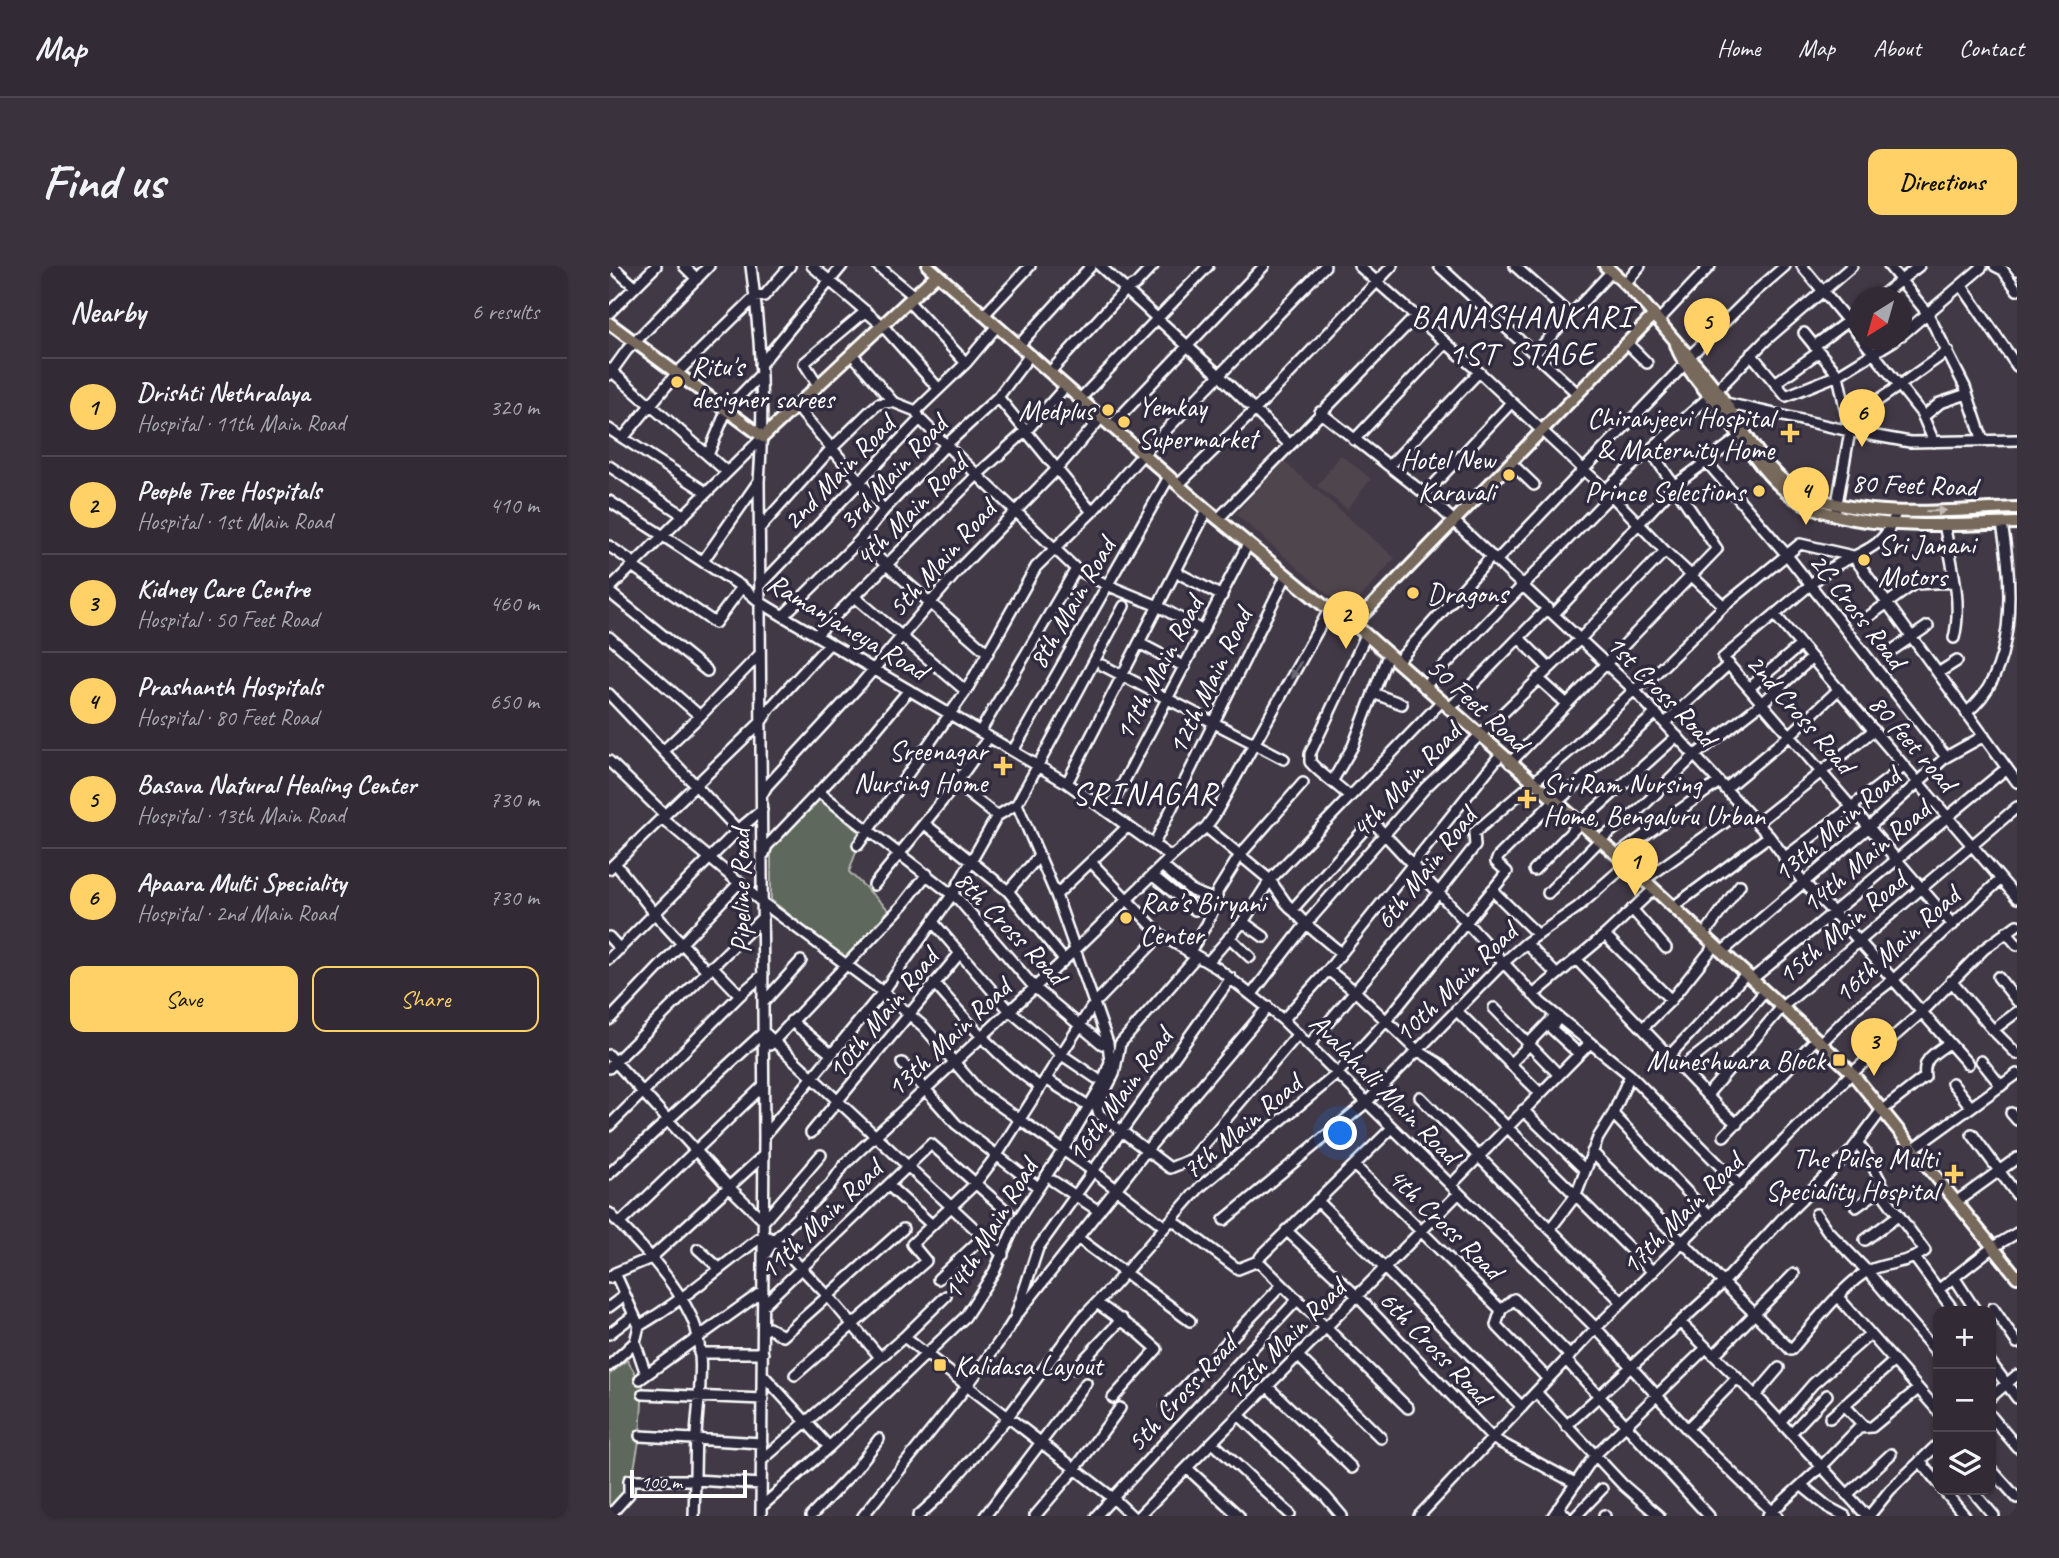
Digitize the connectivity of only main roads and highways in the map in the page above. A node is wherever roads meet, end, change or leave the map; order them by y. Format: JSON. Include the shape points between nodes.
{"nodes":[{"id":1,"x":928,"y":266,"type":"edge"},
{"id":2,"x":1609,"y":269,"type":"edge"},
{"id":3,"x":941,"y":270,"type":"edge"},
{"id":4,"x":1656,"y":318,"type":"junction"},
{"id":5,"x":609,"y":323,"type":"edge"},
{"id":6,"x":1713,"y":393,"type":"junction"},
{"id":7,"x":1743,"y":435,"type":"junction"},
{"id":8,"x":2017,"y":508,"type":"edge"},
{"id":9,"x":1836,"y":509,"type":"junction"},
{"id":10,"x":2017,"y":523,"type":"edge"},
{"id":11,"x":1354,"y":624,"type":"junction"},
{"id":12,"x":2017,"y":1277,"type":"edge"}],
"edges":[{"from":1,"to":3,"type":"main road","name":"50 Feet Road"},
{"from":2,"to":4,"type":"main road","name":"80 Feet Road"},
{"from":3,"to":5,"type":"main road","via":[[763,437]]},
{"from":3,"to":11,"type":"main road","name":"50 Feet Road","via":[[984,315],[1217,519],[1329,610]]},
{"from":4,"to":6,"type":"main road","name":"80 Feet Road"},
{"from":4,"to":11,"type":"main road"},
{"from":6,"to":7,"type":"main road","name":"80 Feet Road"},
{"from":6,"to":7,"type":"main road","name":"80 Feet Road","via":[[1726,403]]},
{"from":7,"to":9,"type":"main road","name":"80 Feet Road","via":[[1769,477],[1806,505]]},
{"from":9,"to":8,"type":"main road","name":"80 Feet Road","one_way":true},
{"from":9,"to":10,"type":"main road","name":"80 Feet Road","via":[[1893,524]]},
{"from":11,"to":12,"type":"main road","name":"50 Feet Road","via":[[1627,864],[1852,1073]]}]}
